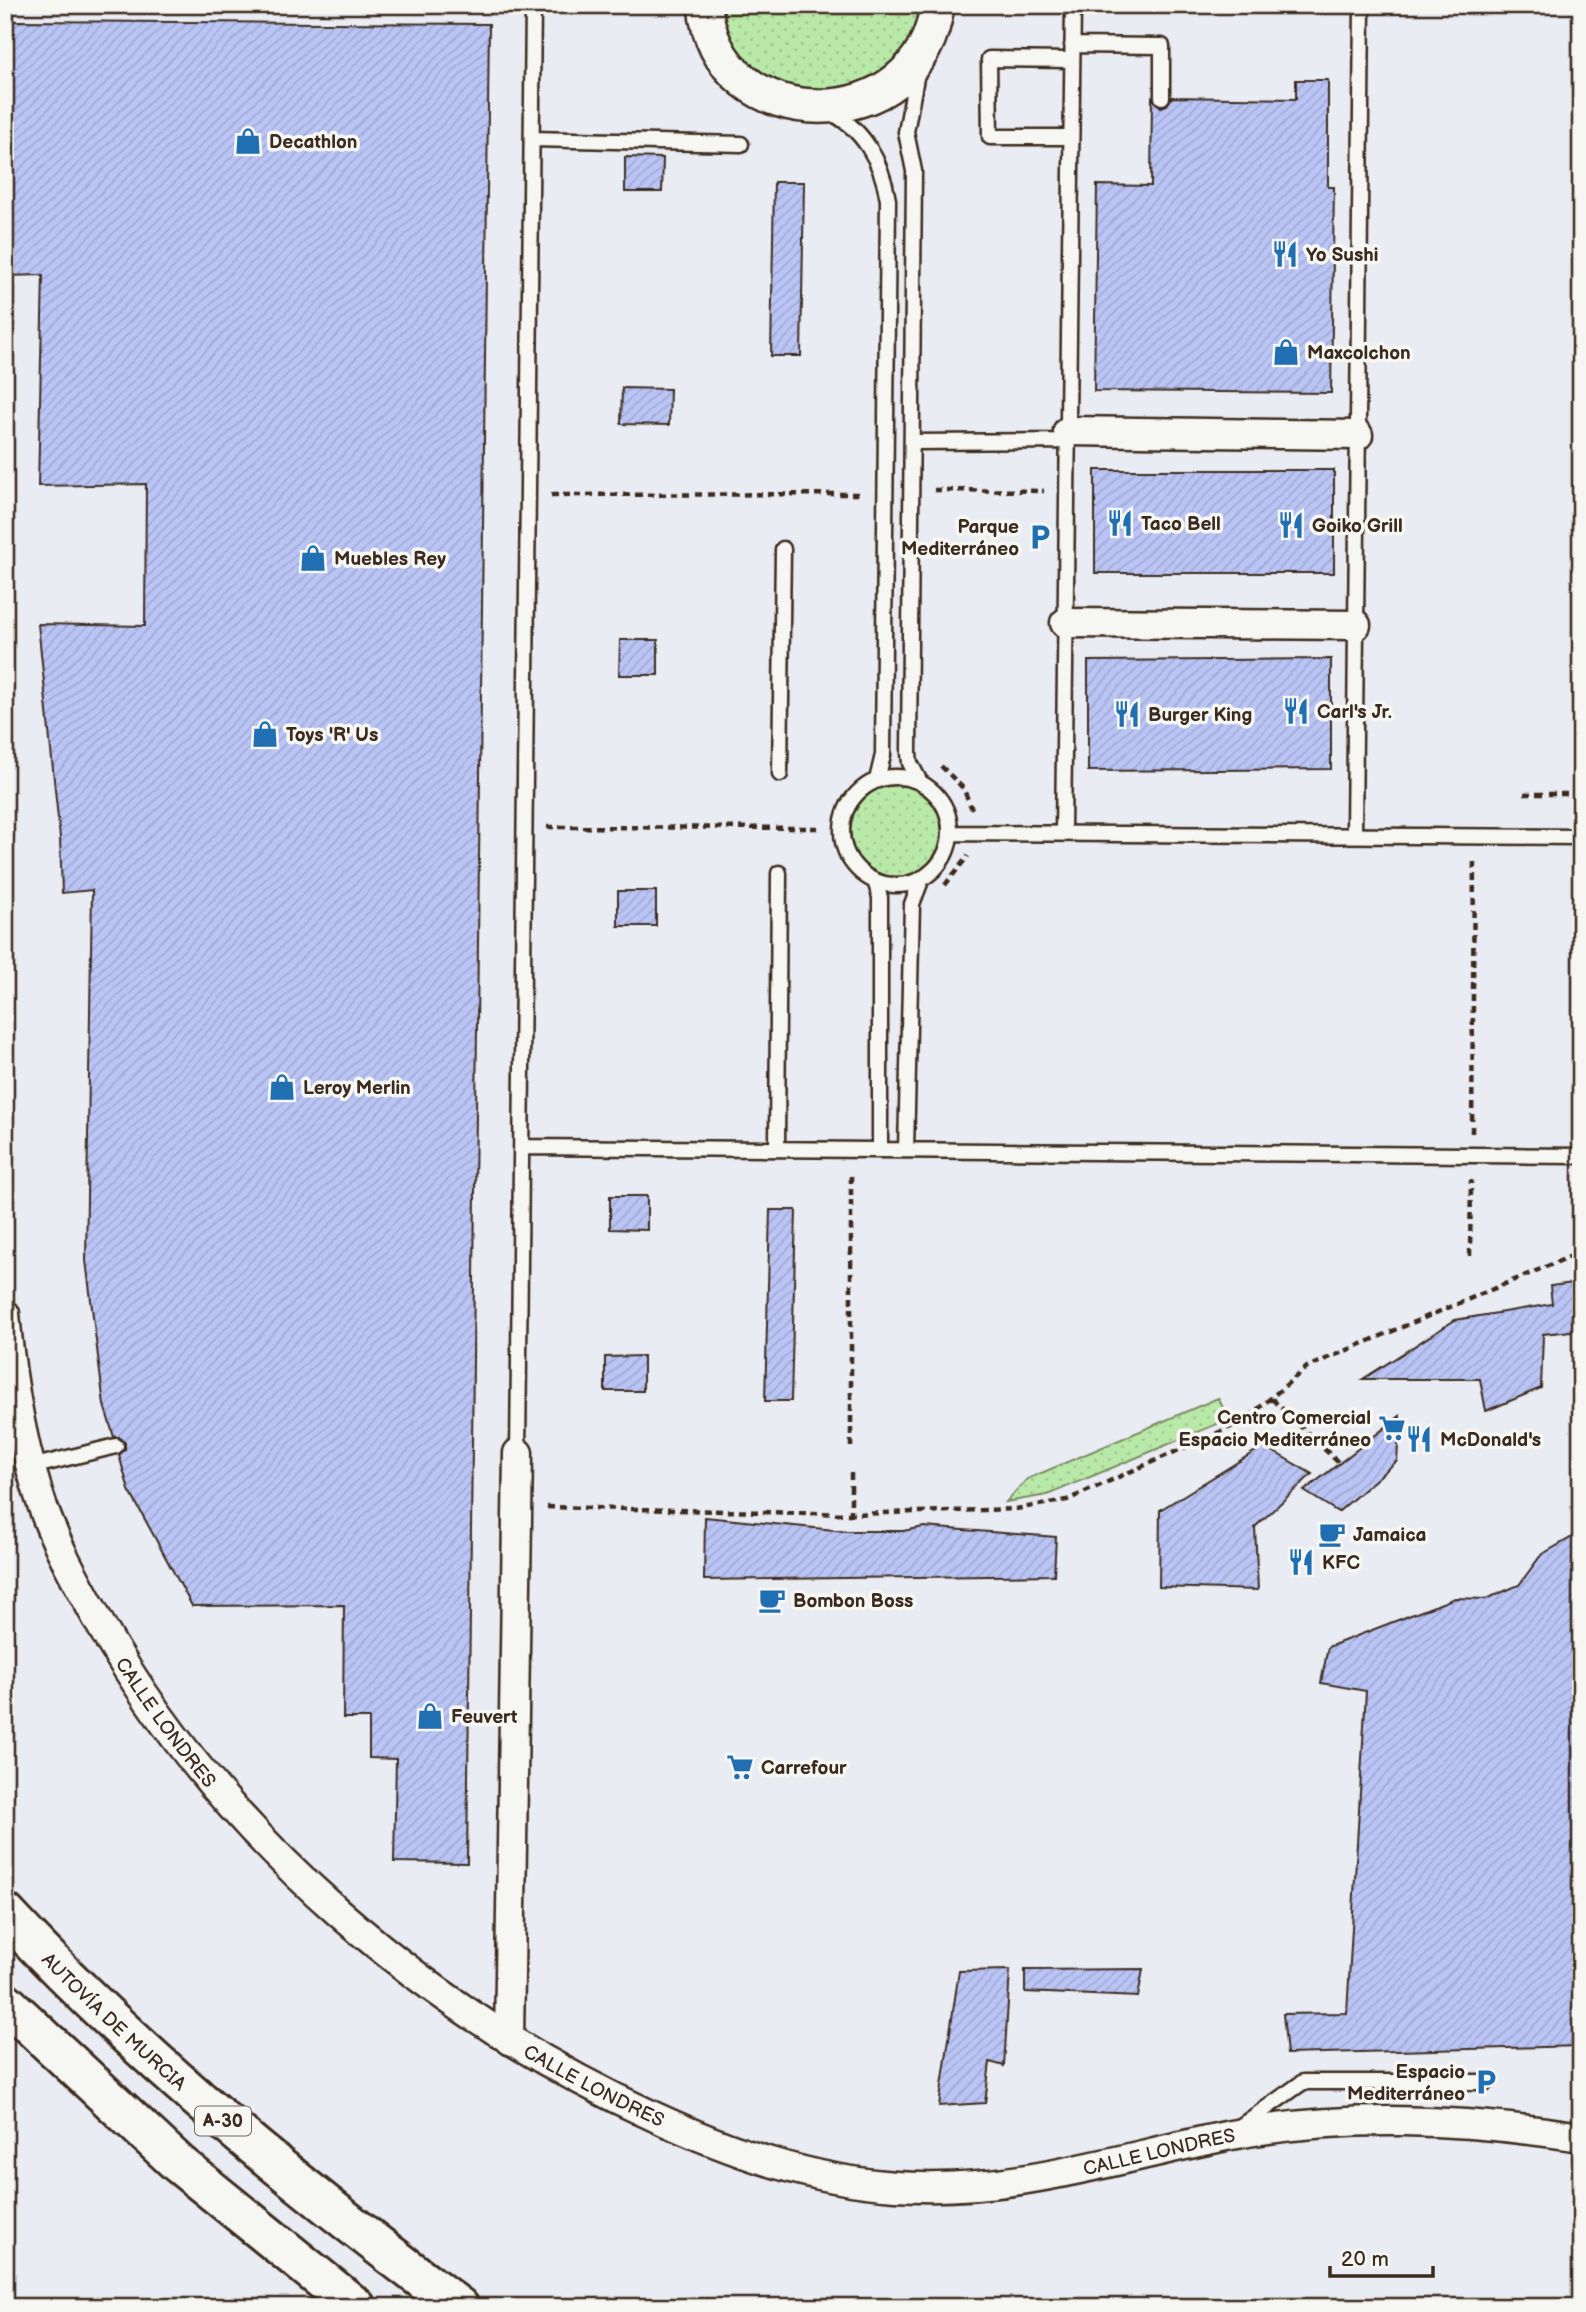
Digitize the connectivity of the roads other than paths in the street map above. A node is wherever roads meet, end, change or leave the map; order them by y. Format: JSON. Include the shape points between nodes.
{"nodes":[{"id":1,"x":533,"y":5,"type":"edge"},
{"id":2,"x":705,"y":5,"type":"edge"},
{"id":3,"x":937,"y":5,"type":"edge"},
{"id":4,"x":1073,"y":5,"type":"edge"},
{"id":5,"x":1362,"y":5,"type":"edge"},
{"id":6,"x":921,"y":52,"type":"junction"},
{"id":7,"x":1072,"y":53,"type":"junction"},
{"id":8,"x":1162,"y":97,"type":"dead end"},
{"id":9,"x":822,"y":108,"type":"junction"},
{"id":10,"x":1071,"y":137,"type":"junction"},
{"id":11,"x":532,"y":139,"type":"junction"},
{"id":12,"x":741,"y":144,"type":"dead end"},
{"id":13,"x":1358,"y":435,"type":"junction"},
{"id":14,"x":1068,"y":436,"type":"junction"},
{"id":15,"x":912,"y":442,"type":"junction"},
{"id":16,"x":783,"y":549,"type":"dead end"},
{"id":17,"x":1065,"y":623,"type":"junction"},
{"id":18,"x":1356,"y":625,"type":"junction"},
{"id":19,"x":780,"y":774,"type":"dead end"},
{"id":20,"x":877,"y":780,"type":"junction"},
{"id":21,"x":920,"y":782,"type":"junction"},
{"id":22,"x":950,"y":833,"type":"junction"},
{"id":23,"x":1063,"y":833,"type":"junction"},
{"id":24,"x":1354,"y":835,"type":"junction"},
{"id":25,"x":1581,"y":837,"type":"edge"},
{"id":26,"x":779,"y":873,"type":"dead end"},
{"id":27,"x":922,"y":878,"type":"junction"},
{"id":28,"x":875,"y":881,"type":"junction"},
{"id":29,"x":522,"y":1147,"type":"junction"},
{"id":30,"x":777,"y":1149,"type":"junction"},
{"id":31,"x":880,"y":1150,"type":"junction"},
{"id":32,"x":906,"y":1150,"type":"junction"},
{"id":33,"x":1581,"y":1156,"type":"edge"},
{"id":34,"x":5,"y":1314,"type":"edge"},
{"id":35,"x":116,"y":1446,"type":"dead end"},
{"id":36,"x":518,"y":1453,"type":"joint"},
{"id":37,"x":31,"y":1467,"type":"junction"},
{"id":38,"x":5,"y":1913,"type":"edge"},
{"id":39,"x":5,"y":2002,"type":"edge"},
{"id":40,"x":509,"y":2040,"type":"junction"},
{"id":41,"x":1486,"y":2082,"type":"dead end"},
{"id":42,"x":1226,"y":2136,"type":"junction"},
{"id":43,"x":1581,"y":2137,"type":"edge"},
{"id":44,"x":356,"y":2307,"type":"edge"},
{"id":45,"x":459,"y":2307,"type":"edge"}],
"edges":[{"from":1,"to":11,"type":"lane"},
{"from":2,"to":9,"type":"street","via":[[720,51],[747,83],[785,103]]},
{"from":3,"to":6,"type":"street"},
{"from":4,"to":7,"type":"lane"},
{"from":5,"to":13,"type":"lane"},
{"from":6,"to":9,"type":"street","via":[[891,85],[871,97]]},
{"from":6,"to":15,"type":"lane","via":[[906,132],[914,171]]},
{"from":7,"to":8,"type":"lane","via":[[1162,46]]},
{"from":7,"to":10,"type":"lane"},
{"from":7,"to":10,"type":"lane","via":[[989,59],[990,137]]},
{"from":9,"to":20,"type":"lane","via":[[853,127],[865,141],[888,200],[883,755]]},
{"from":10,"to":14,"type":"lane"},
{"from":11,"to":12,"type":"lane"},
{"from":11,"to":29,"type":"lane"},
{"from":13,"to":14,"type":"street"},
{"from":13,"to":18,"type":"lane"},
{"from":14,"to":15,"type":"lane"},
{"from":14,"to":17,"type":"lane"},
{"from":15,"to":21,"type":"lane","via":[[909,753]]},
{"from":16,"to":19,"type":"lane"},
{"from":17,"to":18,"type":"street"},
{"from":17,"to":23,"type":"lane"},
{"from":18,"to":24,"type":"lane"},
{"from":20,"to":21,"type":"lane","via":[[906,777]]},
{"from":20,"to":28,"type":"lane","via":[[852,800],[842,831],[850,859]]},
{"from":21,"to":22,"type":"lane","via":[[943,803]]},
{"from":22,"to":23,"type":"lane"},
{"from":22,"to":27,"type":"lane","via":[[942,859]]},
{"from":23,"to":24,"type":"lane"},
{"from":24,"to":25,"type":"lane"},
{"from":26,"to":30,"type":"lane"},
{"from":27,"to":28,"type":"lane","via":[[901,884]]},
{"from":27,"to":32,"type":"lane","via":[[912,904]]},
{"from":28,"to":31,"type":"lane","via":[[880,897]]},
{"from":29,"to":30,"type":"lane"},
{"from":29,"to":36,"type":"lane"},
{"from":30,"to":31,"type":"lane"},
{"from":31,"to":32,"type":"lane"},
{"from":32,"to":33,"type":"lane"},
{"from":34,"to":37,"type":"street","name":"CALLE LONDRES"},
{"from":35,"to":37,"type":"lane"},
{"from":36,"to":40,"type":"street"},
{"from":37,"to":40,"type":"street","name":"CALLE LONDRES","via":[[46,1515],[76,1580],[142,1693],[193,1760],[286,1863],[341,1913]]},
{"from":38,"to":45,"type":"highway","name":"AUTOVÍA DE MURCIA","number":"A-30","via":[[94,2004],[219,2117]]},
{"from":39,"to":44,"type":"highway","via":[[178,2164]]},
{"from":40,"to":42,"type":"street","name":"CALLE LONDRES","via":[[604,2094],[713,2144],[768,2164],[832,2178],[896,2186],[966,2187],[1030,2181]]},
{"from":41,"to":42,"type":"lane","via":[[1303,2082]]},
{"from":42,"to":43,"type":"street","name":"CALLE LONDRES","via":[[1372,2119],[1454,2122]]}]}
